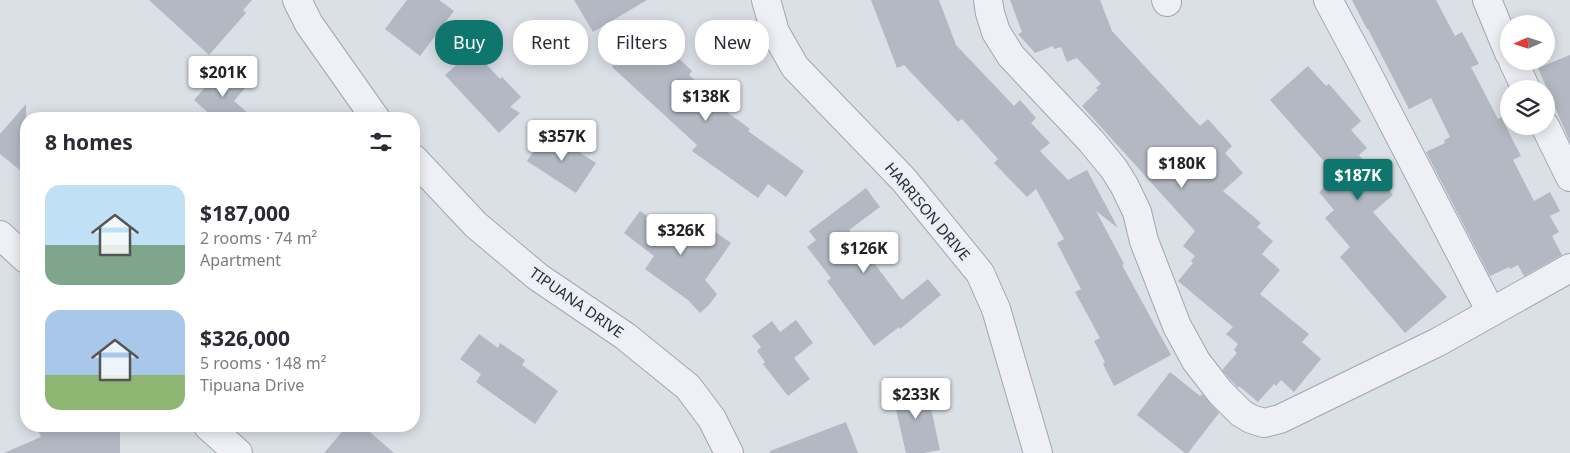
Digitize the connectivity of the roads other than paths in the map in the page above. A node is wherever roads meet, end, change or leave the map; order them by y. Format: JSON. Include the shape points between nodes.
{"nodes":[{"id":1,"x":297,"y":0,"type":"edge"},
{"id":2,"x":766,"y":0,"type":"edge"},
{"id":3,"x":988,"y":0,"type":"edge"},
{"id":4,"x":1328,"y":0,"type":"edge"},
{"id":5,"x":1488,"y":0,"type":"edge"},
{"id":6,"x":1500,"y":30,"type":"edge"},
{"id":7,"x":371,"y":112,"type":"edge"},
{"id":8,"x":1549,"y":135,"type":"edge"},
{"id":9,"x":420,"y":165,"type":"edge"},
{"id":10,"x":1570,"y":177,"type":"edge"},
{"id":11,"x":0,"y":235,"type":"edge"},
{"id":12,"x":20,"y":253,"type":"edge"},
{"id":13,"x":1570,"y":268,"type":"edge"},
{"id":14,"x":1491,"y":312,"type":"junction"},
{"id":15,"x":215,"y":432,"type":"edge"},
{"id":16,"x":238,"y":453,"type":"edge"},
{"id":17,"x":729,"y":453,"type":"edge"},
{"id":18,"x":1038,"y":453,"type":"edge"}],
"edges":[{"from":1,"to":7,"type":"street","via":[[309,24]]},
{"from":2,"to":18,"type":"street","name":"HARRISON DRIVE","via":[[775,32],[795,67],[904,180],[980,273],[996,309]]},
{"from":3,"to":14,"type":"street","via":[[996,32],[1010,56],[1092,141],[1124,185],[1137,212],[1144,241],[1177,326],[1196,361],[1241,413],[1264,423],[1280,420],[1438,342]]},
{"from":4,"to":14,"type":"street"},
{"from":5,"to":6,"type":"street"},
{"from":8,"to":10,"type":"street"},
{"from":9,"to":17,"type":"street","name":"TIPUANA DRIVE","via":[[476,225],[538,277],[625,336],[688,387],[712,419]]},
{"from":11,"to":12,"type":"street"},
{"from":13,"to":14,"type":"street"},
{"from":15,"to":16,"type":"street"}]}
